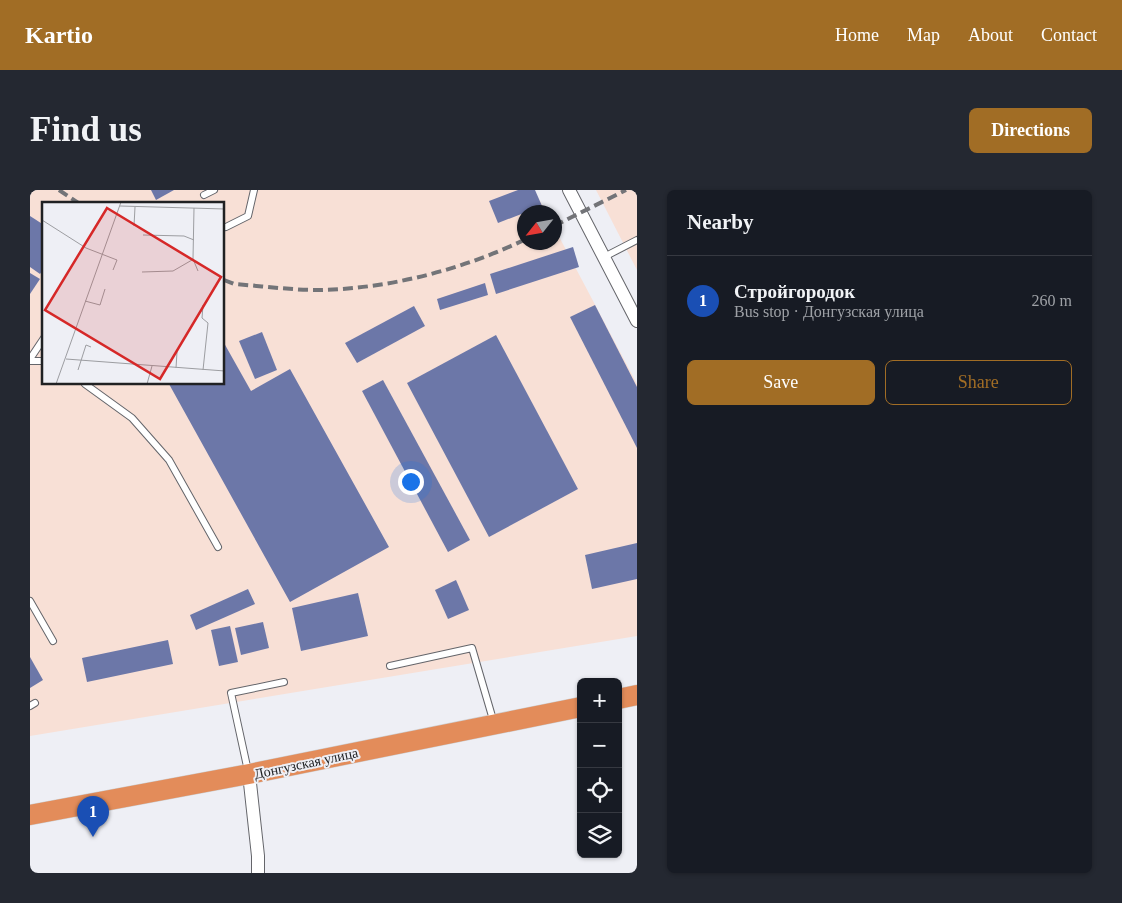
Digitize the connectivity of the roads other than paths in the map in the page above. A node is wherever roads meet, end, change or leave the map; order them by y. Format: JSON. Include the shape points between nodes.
{"nodes":[{"id":1,"x":214,"y":190,"type":"edge"},
{"id":2,"x":254,"y":190,"type":"edge"},
{"id":3,"x":569,"y":190,"type":"edge"},
{"id":4,"x":204,"y":195,"type":"dead end"},
{"id":5,"x":226,"y":227,"type":"dead end"},
{"id":6,"x":637,"y":240,"type":"edge"},
{"id":7,"x":604,"y":257,"type":"junction"},
{"id":8,"x":637,"y":321,"type":"edge"},
{"id":9,"x":42,"y":341,"type":"edge"},
{"id":10,"x":30,"y":360,"type":"edge"},
{"id":11,"x":86,"y":385,"type":"edge"},
{"id":12,"x":218,"y":547,"type":"dead end"},
{"id":13,"x":30,"y":601,"type":"edge"},
{"id":14,"x":53,"y":641,"type":"dead end"},
{"id":15,"x":390,"y":666,"type":"dead end"},
{"id":16,"x":284,"y":682,"type":"dead end"},
{"id":17,"x":637,"y":695,"type":"edge"},
{"id":18,"x":622,"y":698,"type":"edge"},
{"id":19,"x":577,"y":707,"type":"edge"},
{"id":20,"x":495,"y":724,"type":"junction"},
{"id":21,"x":249,"y":774,"type":"junction"},
{"id":22,"x":30,"y":815,"type":"edge"},
{"id":23,"x":258,"y":873,"type":"edge"}],
"edges":[{"from":1,"to":4,"type":"lane"},
{"from":2,"to":5,"type":"lane","via":[[248,216]]},
{"from":3,"to":7,"type":"street"},
{"from":6,"to":7,"type":"lane"},
{"from":7,"to":8,"type":"street"},
{"from":9,"to":10,"type":"lane"},
{"from":11,"to":12,"type":"lane","via":[[132,418],[169,460]]},
{"from":13,"to":14,"type":"lane"},
{"from":15,"to":20,"type":"lane","via":[[472,648]]},
{"from":16,"to":21,"type":"lane","via":[[231,693]]},
{"from":17,"to":18,"type":"highway"},
{"from":19,"to":20,"type":"highway","name":"Донгузская улица"},
{"from":20,"to":21,"type":"highway","name":"Донгузская улица"},
{"from":21,"to":22,"type":"highway","name":"Донгузская улица"},
{"from":21,"to":23,"type":"street"}]}
